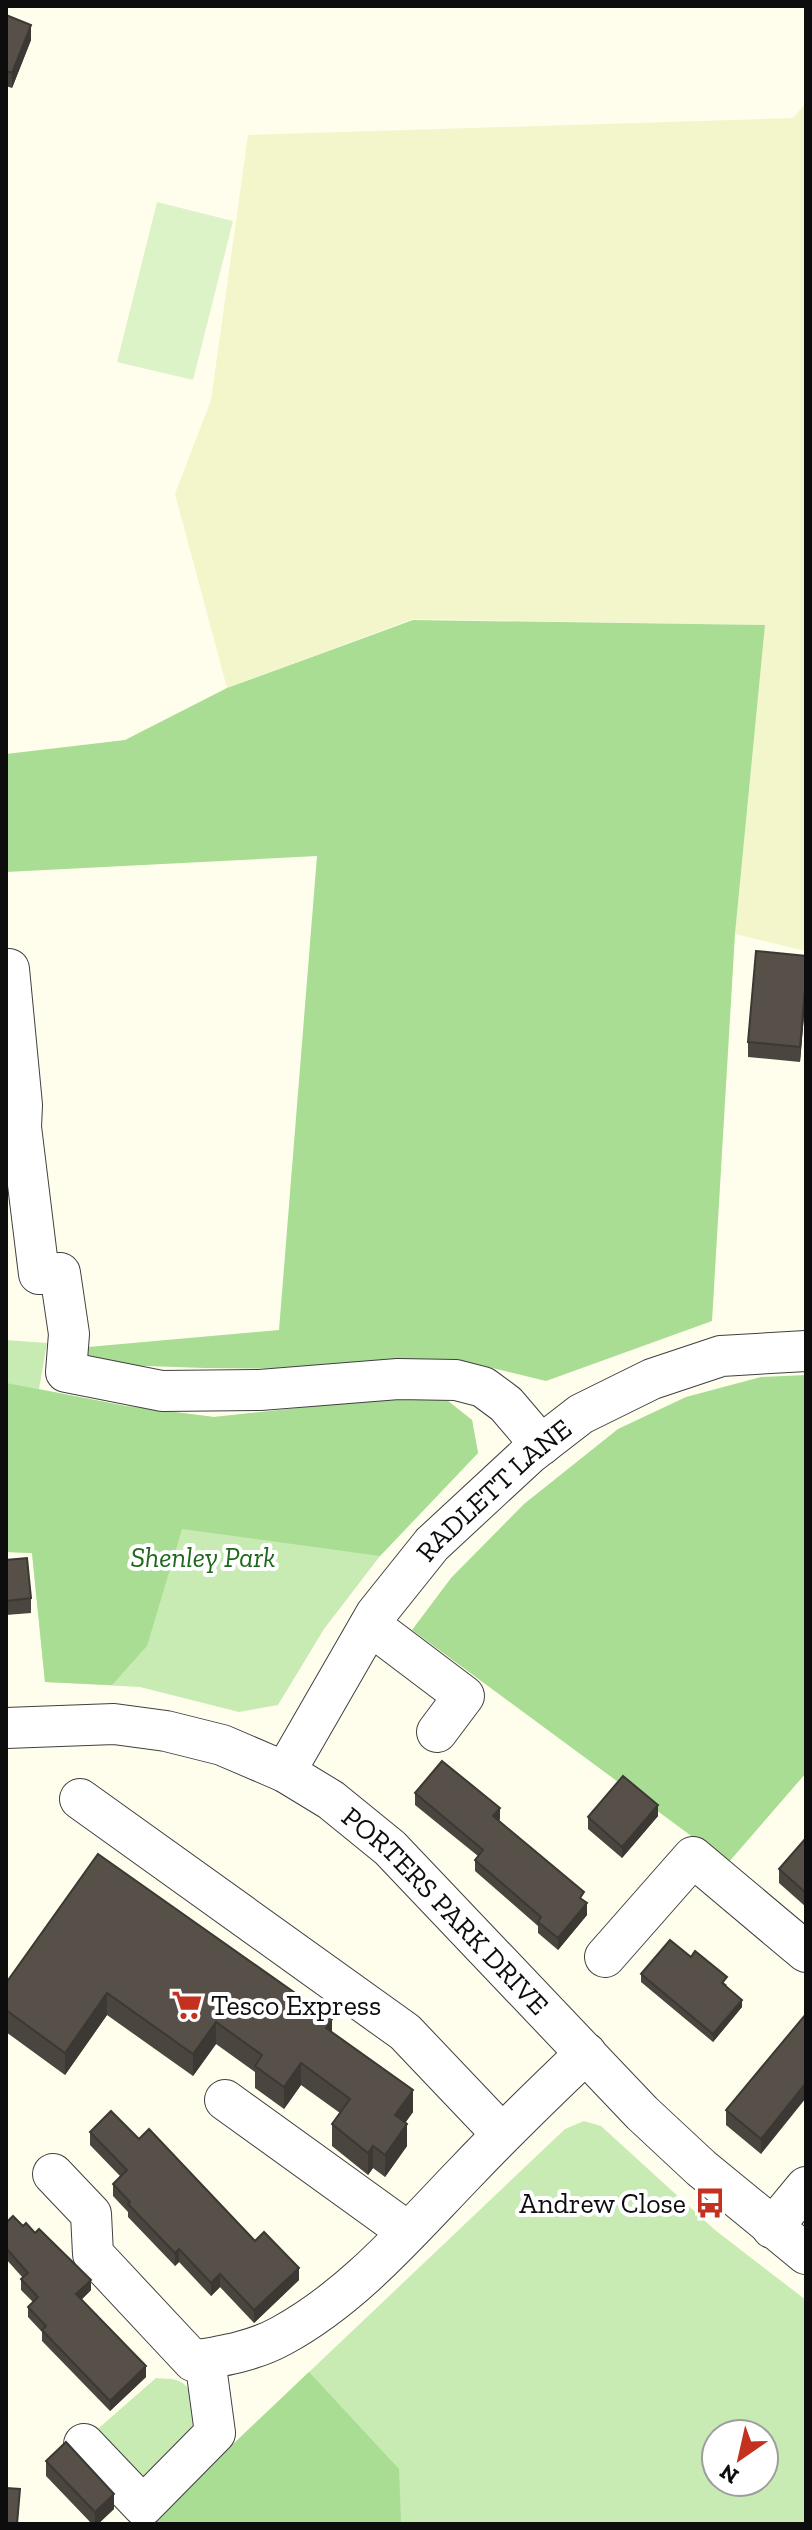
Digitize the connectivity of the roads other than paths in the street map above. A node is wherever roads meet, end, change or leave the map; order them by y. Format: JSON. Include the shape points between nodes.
{"nodes":[{"id":1,"x":9,"y":969,"type":"dead end"},
{"id":2,"x":806,"y":1351,"type":"edge"},
{"id":3,"x":541,"y":1445,"type":"junction"},
{"id":4,"x":370,"y":1625,"type":"junction"},
{"id":5,"x":6,"y":1728,"type":"edge"},
{"id":6,"x":437,"y":1732,"type":"dead end"},
{"id":7,"x":285,"y":1772,"type":"junction"},
{"id":8,"x":80,"y":1799,"type":"dead end"},
{"id":9,"x":806,"y":1952,"type":"edge"},
{"id":10,"x":605,"y":1957,"type":"dead end"},
{"id":11,"x":586,"y":2053,"type":"junction"},
{"id":12,"x":225,"y":2100,"type":"dead end"},
{"id":13,"x":502,"y":2134,"type":"junction"},
{"id":14,"x":53,"y":2174,"type":"dead end"},
{"id":15,"x":806,"y":2187,"type":"edge"},
{"id":16,"x":772,"y":2228,"type":"junction"},
{"id":17,"x":408,"y":2232,"type":"junction"},
{"id":18,"x":806,"y":2254,"type":"edge"},
{"id":19,"x":205,"y":2359,"type":"junction"},
{"id":20,"x":84,"y":2444,"type":"dead end"}],
"edges":[{"from":1,"to":3,"type":"street","via":[[39,1274],[60,1273],[69,1334],[66,1372],[162,1391],[456,1380],[483,1387],[506,1404]]},
{"from":2,"to":3,"type":"street","name":"RADLETT LANE","via":[[721,1356],[652,1379],[581,1414]]},
{"from":3,"to":4,"type":"street","name":"RADLETT LANE","via":[[432,1544]]},
{"from":4,"to":6,"type":"street","via":[[464,1696]]},
{"from":4,"to":7,"type":"street","name":"RADLETT LANE"},
{"from":5,"to":7,"type":"street","name":"PORTERS PARK DRIVE","via":[[114,1724],[166,1731],[222,1745]]},
{"from":7,"to":11,"type":"street","name":"PORTERS PARK DRIVE","via":[[331,1800],[390,1848]]},
{"from":8,"to":13,"type":"street","via":[[405,2032]]},
{"from":9,"to":10,"type":"street","via":[[693,1857]]},
{"from":11,"to":13,"type":"street"},
{"from":11,"to":16,"type":"street","name":"PORTERS PARK DRIVE","via":[[642,2113]]},
{"from":12,"to":17,"type":"street"},
{"from":13,"to":17,"type":"street"},
{"from":14,"to":19,"type":"street","via":[[91,2214],[93,2254],[193,2361]]},
{"from":15,"to":16,"type":"street"},
{"from":16,"to":18,"type":"street","name":"PORTERS PARK DRIVE"},
{"from":17,"to":19,"type":"street","via":[[324,2311],[278,2338]]},
{"from":19,"to":20,"type":"street","via":[[215,2433],[143,2506]]}]}
